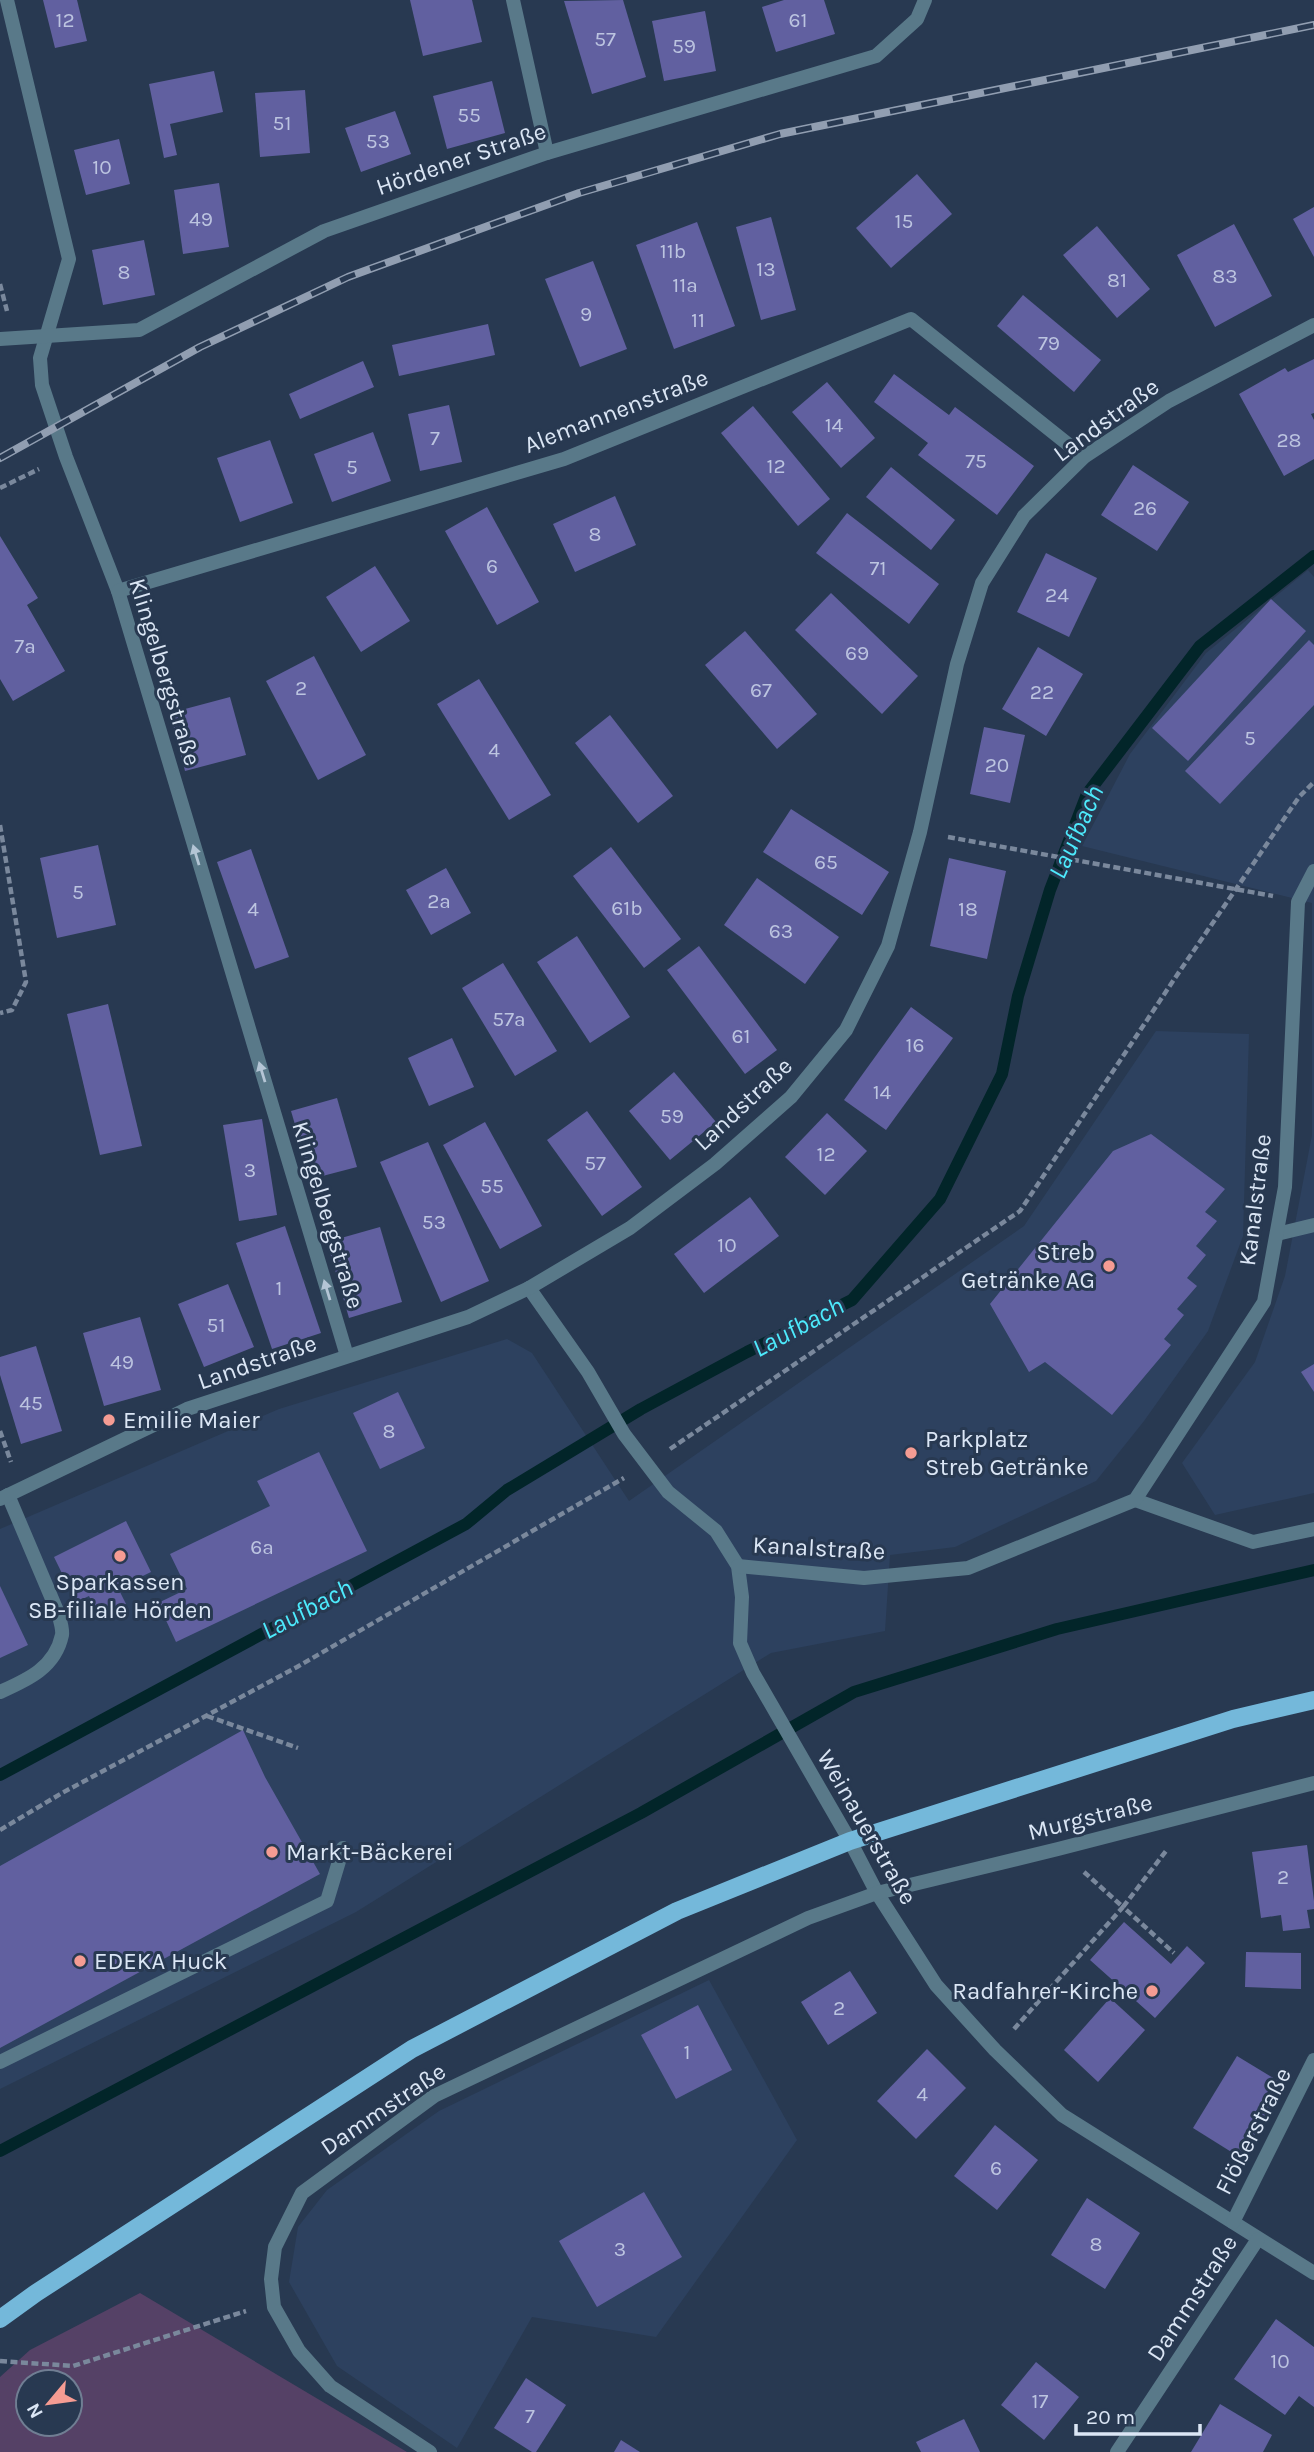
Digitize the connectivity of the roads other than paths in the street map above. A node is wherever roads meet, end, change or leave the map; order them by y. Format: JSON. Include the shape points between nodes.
{"nodes":[{"id":1,"x":7,"y":0,"type":"edge"},
{"id":2,"x":513,"y":0,"type":"edge"},
{"id":3,"x":925,"y":0,"type":"edge"},
{"id":4,"x":547,"y":153,"type":"junction"},
{"id":5,"x":1314,"y":325,"type":"edge"},
{"id":6,"x":46,"y":336,"type":"junction"},
{"id":7,"x":0,"y":339,"type":"edge"},
{"id":8,"x":1084,"y":457,"type":"junction"},
{"id":9,"x":118,"y":591,"type":"junction"},
{"id":10,"x":1314,"y":871,"type":"edge"},
{"id":11,"x":1314,"y":1225,"type":"edge"},
{"id":12,"x":1277,"y":1234,"type":"junction"},
{"id":13,"x":529,"y":1288,"type":"junction"},
{"id":14,"x":347,"y":1356,"type":"junction"},
{"id":15,"x":4,"y":1497,"type":"edge"},
{"id":16,"x":1135,"y":1500,"type":"junction"},
{"id":17,"x":1314,"y":1530,"type":"edge"},
{"id":18,"x":738,"y":1566,"type":"junction"},
{"id":19,"x":0,"y":1692,"type":"edge"},
{"id":20,"x":1314,"y":1700,"type":"edge"},
{"id":21,"x":1314,"y":1783,"type":"edge"},
{"id":22,"x":850,"y":1841,"type":"junction"},
{"id":23,"x":342,"y":1848,"type":"dead end"},
{"id":24,"x":877,"y":1893,"type":"junction"},
{"id":25,"x":1314,"y":2060,"type":"edge"},
{"id":26,"x":0,"y":2062,"type":"edge"},
{"id":27,"x":1233,"y":2222,"type":"junction"},
{"id":28,"x":1258,"y":2239,"type":"junction"},
{"id":29,"x":1314,"y":2273,"type":"edge"},
{"id":30,"x":0,"y":2319,"type":"edge"},
{"id":31,"x":430,"y":2452,"type":"edge"},
{"id":32,"x":1117,"y":2452,"type":"edge"}],
"edges":[{"from":1,"to":6,"type":"street","name":"Klingelbergstraße","via":[[69,259]]},
{"from":2,"to":4,"type":"street"},
{"from":3,"to":4,"type":"street","name":"Hördener Straße","via":[[917,19],[876,56]]},
{"from":4,"to":6,"type":"street","name":"Hördener Straße","via":[[324,231],[139,330]]},
{"from":5,"to":8,"type":"street","name":"Landstraße","via":[[1169,401]]},
{"from":6,"to":7,"type":"street","name":"Hördener Straße"},
{"from":6,"to":9,"type":"street","name":"Klingelbergstraße","via":[[40,358],[42,385]]},
{"from":8,"to":9,"type":"street","name":"Alemannenstraße","via":[[911,319],[564,459]]},
{"from":8,"to":13,"type":"street","name":"Landstraße","via":[[1024,516],[982,583],[957,664],[920,832],[888,946],[846,1030],[791,1097],[715,1164],[630,1228]]},
{"from":14,"to":9,"type":"street","name":"Klingelbergstraße","one_way":true},
{"from":10,"to":12,"type":"street","name":"Kanalstraße","via":[[1298,902],[1285,1187]]},
{"from":11,"to":12,"type":"street"},
{"from":12,"to":16,"type":"street","name":"Kanalstraße","via":[[1264,1302]]},
{"from":13,"to":14,"type":"street","name":"Landstraße","via":[[468,1317]]},
{"from":13,"to":18,"type":"street","name":"Weinauerstraße","via":[[588,1372],[624,1434],[668,1492],[716,1531]]},
{"from":14,"to":15,"type":"street","name":"Landstraße","via":[[187,1409]]},
{"from":15,"to":19,"type":"street","via":[[58,1613],[62,1633],[44,1668]]},
{"from":16,"to":17,"type":"street","via":[[1253,1542]]},
{"from":16,"to":18,"type":"street","name":"Kanalstraße","via":[[968,1568],[864,1578]]},
{"from":18,"to":22,"type":"street","name":"Weinauerstraße","via":[[740,1643]]},
{"from":20,"to":22,"type":"main road","via":[[1233,1719]]},
{"from":21,"to":24,"type":"street","name":"Murgstraße"},
{"from":22,"to":24,"type":"street","name":"Weinauerstraße"},
{"from":22,"to":30,"type":"main road","via":[[677,1911],[412,2049]]},
{"from":23,"to":26,"type":"street","via":[[327,1901]]},
{"from":24,"to":27,"type":"street","name":"Weinauerstraße","via":[[936,1985],[1062,2115]]},
{"from":24,"to":31,"type":"street","name":"Dammstraße","via":[[808,1918],[434,2096],[302,2193],[275,2247],[274,2307],[299,2351],[330,2385]]},
{"from":25,"to":27,"type":"street","name":"Flößerstraße"},
{"from":27,"to":28,"type":"street","name":"Weinauerstraße"},
{"from":28,"to":29,"type":"street","name":"Weinauerstraße"},
{"from":28,"to":32,"type":"street","name":"Dammstraße"}]}
